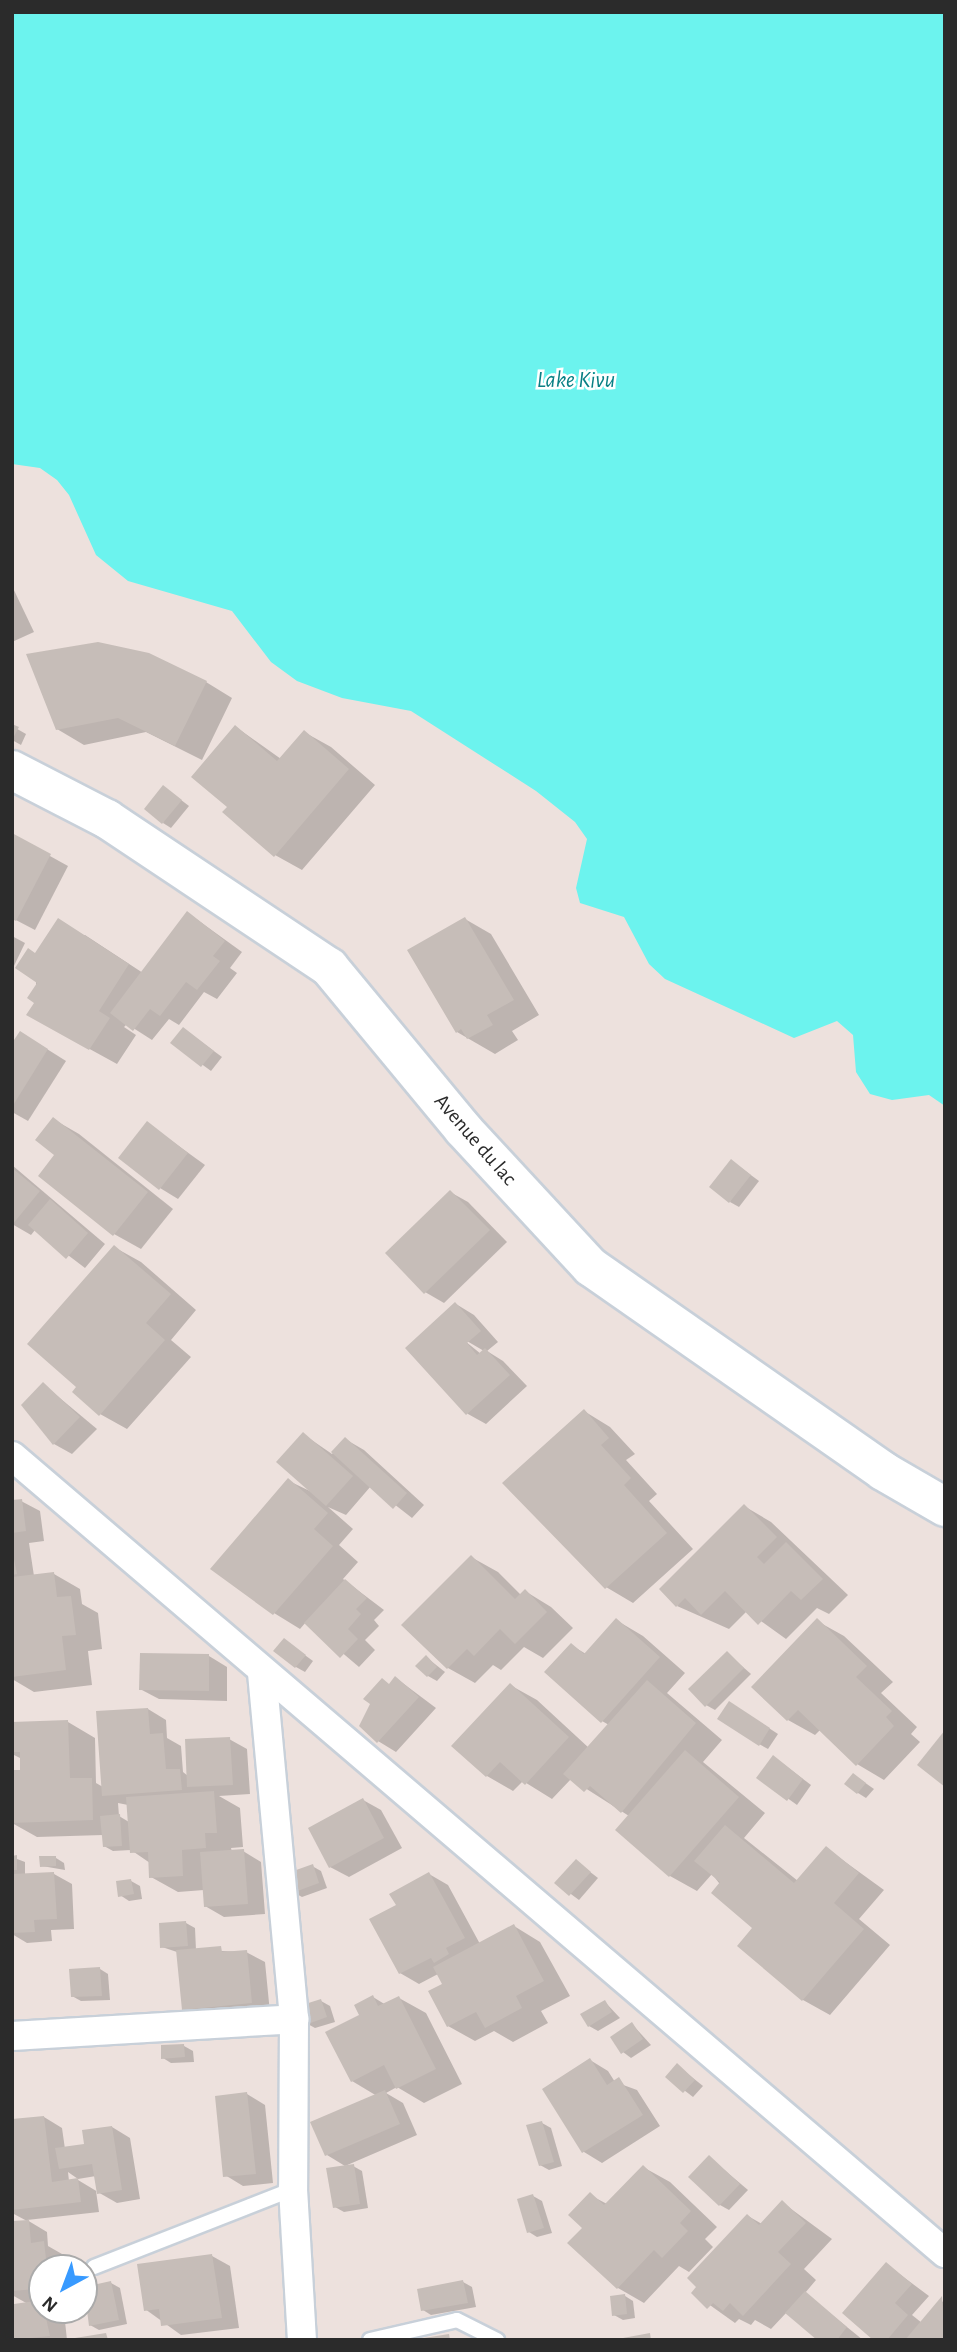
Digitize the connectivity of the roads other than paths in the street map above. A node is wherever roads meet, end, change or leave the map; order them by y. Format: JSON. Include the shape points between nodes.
{"nodes":[{"id":1,"x":12,"y":771,"type":"edge"},
{"id":2,"x":12,"y":1456,"type":"edge"},
{"id":3,"x":945,"y":1507,"type":"edge"},
{"id":4,"x":262,"y":1673,"type":"junction"},
{"id":5,"x":293,"y":2020,"type":"junction"},
{"id":6,"x":12,"y":2036,"type":"edge"},
{"id":7,"x":293,"y":2189,"type":"junction"},
{"id":8,"x":945,"y":2253,"type":"edge"},
{"id":9,"x":98,"y":2265,"type":"edge"},
{"id":10,"x":302,"y":2340,"type":"edge"},
{"id":11,"x":370,"y":2340,"type":"edge"},
{"id":12,"x":497,"y":2340,"type":"edge"}],
"edges":[{"from":1,"to":3,"type":"main road","name":"Avenue du lac","via":[[107,819],[329,967],[463,1129],[591,1267],[883,1472]]},
{"from":2,"to":4,"type":"street"},
{"from":4,"to":5,"type":"street"},
{"from":4,"to":8,"type":"street"},
{"from":5,"to":6,"type":"street"},
{"from":5,"to":7,"type":"street"},
{"from":7,"to":9,"type":"lane"},
{"from":7,"to":10,"type":"street"},
{"from":11,"to":12,"type":"lane","via":[[457,2320]]}]}
